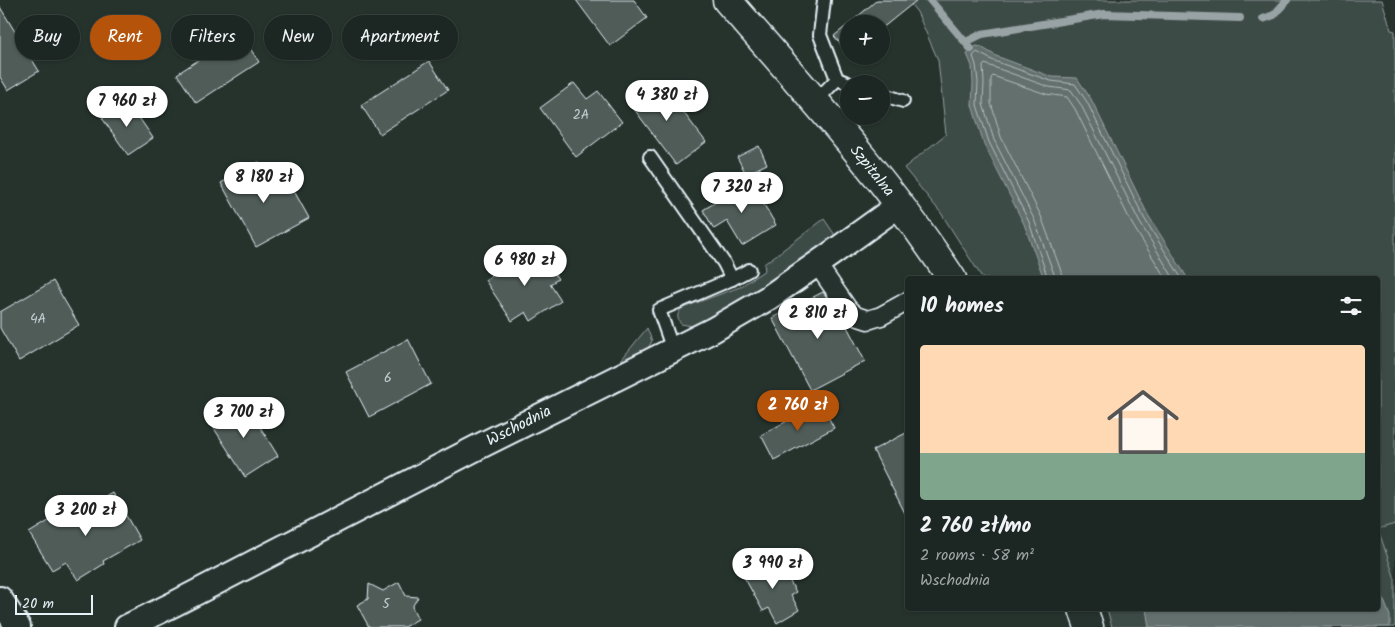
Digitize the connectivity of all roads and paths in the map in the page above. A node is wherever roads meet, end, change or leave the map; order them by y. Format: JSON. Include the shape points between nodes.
{"nodes":[{"id":1,"x":727,"y":0,"type":"edge"},
{"id":2,"x":824,"y":0,"type":"edge"},
{"id":3,"x":837,"y":79,"type":"junction"},
{"id":4,"x":840,"y":80,"type":"edge"},
{"id":5,"x":890,"y":97,"type":"edge"},
{"id":6,"x":903,"y":101,"type":"dead end"},
{"id":7,"x":814,"y":102,"type":"junction"},
{"id":8,"x":650,"y":157,"type":"dead end"},
{"id":9,"x":899,"y":205,"type":"junction"},
{"id":10,"x":817,"y":264,"type":"junction"},
{"id":11,"x":749,"y":270,"type":"dead end"},
{"id":12,"x":950,"y":276,"type":"edge"},
{"id":13,"x":732,"y":279,"type":"junction"},
{"id":14,"x":905,"y":303,"type":"edge"},
{"id":15,"x":672,"y":350,"type":"junction"},
{"id":16,"x":0,"y":598,"type":"edge"},
{"id":17,"x":1084,"y":611,"type":"edge"},
{"id":18,"x":18,"y":627,"type":"edge"},
{"id":19,"x":127,"y":627,"type":"edge"},
{"id":20,"x":1089,"y":627,"type":"edge"}],
"edges":[{"from":1,"to":7,"type":"main road","name":"Szpitalna"},
{"from":2,"to":3,"type":"lane","via":[[820,35]]},
{"from":3,"to":4,"type":"lane"},
{"from":3,"to":7,"type":"lane"},
{"from":5,"to":6,"type":"lane"},
{"from":7,"to":9,"type":"main road","name":"Szpitalna"},
{"from":8,"to":13,"type":"lane"},
{"from":9,"to":10,"type":"street","name":"Wschodnia"},
{"from":9,"to":12,"type":"main road","name":"Szpitalna"},
{"from":10,"to":14,"type":"street","via":[[856,316],[868,320]]},
{"from":10,"to":15,"type":"street","name":"Wschodnia","via":[[768,298]]},
{"from":11,"to":13,"type":"lane"},
{"from":13,"to":15,"type":"lane","via":[[659,310]]},
{"from":15,"to":19,"type":"street","name":"Wschodnia"},
{"from":16,"to":18,"type":"street"},
{"from":17,"to":20,"type":"main road"}]}
